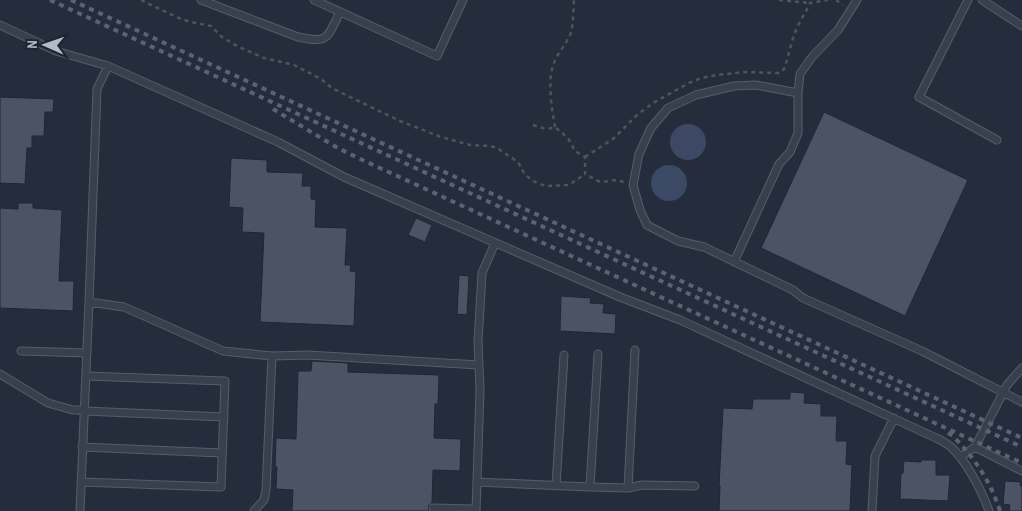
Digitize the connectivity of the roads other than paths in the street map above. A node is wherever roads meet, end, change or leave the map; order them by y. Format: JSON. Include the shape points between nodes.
{"nodes":[{"id":1,"x":201,"y":0,"type":"edge"},
{"id":2,"x":314,"y":0,"type":"edge"},
{"id":3,"x":463,"y":0,"type":"edge"},
{"id":4,"x":857,"y":0,"type":"edge"},
{"id":5,"x":968,"y":0,"type":"edge"},
{"id":6,"x":982,"y":0,"type":"edge"},
{"id":7,"x":340,"y":12,"type":"junction"},
{"id":8,"x":0,"y":25,"type":"edge"},
{"id":9,"x":1022,"y":26,"type":"edge"},
{"id":10,"x":108,"y":66,"type":"junction"},
{"id":11,"x":798,"y":92,"type":"junction"},
{"id":12,"x":997,"y":140,"type":"dead end"},
{"id":13,"x":495,"y":242,"type":"junction"},
{"id":14,"x":734,"y":262,"type":"junction"},
{"id":15,"x":89,"y":302,"type":"junction"},
{"id":16,"x":635,"y":350,"type":"dead end"},
{"id":17,"x":21,"y":352,"type":"dead end"},
{"id":18,"x":87,"y":353,"type":"junction"},
{"id":19,"x":598,"y":354,"type":"dead end"},
{"id":20,"x":564,"y":355,"type":"dead end"},
{"id":21,"x":272,"y":356,"type":"junction"},
{"id":22,"x":479,"y":365,"type":"junction"},
{"id":23,"x":1022,"y":368,"type":"edge"},
{"id":24,"x":0,"y":374,"type":"edge"},
{"id":25,"x":86,"y":376,"type":"junction"},
{"id":26,"x":1003,"y":394,"type":"junction"},
{"id":27,"x":1022,"y":402,"type":"edge"},
{"id":28,"x":84,"y":410,"type":"junction"},
{"id":29,"x":224,"y":417,"type":"junction"},
{"id":30,"x":894,"y":418,"type":"junction"},
{"id":31,"x":82,"y":447,"type":"junction"},
{"id":32,"x":975,"y":447,"type":"junction"},
{"id":33,"x":222,"y":453,"type":"junction"},
{"id":34,"x":960,"y":457,"type":"junction"},
{"id":35,"x":1022,"y":471,"type":"edge"},
{"id":36,"x":81,"y":482,"type":"junction"},
{"id":37,"x":477,"y":482,"type":"junction"},
{"id":38,"x":556,"y":486,"type":"junction"},
{"id":39,"x":695,"y":486,"type":"dead end"},
{"id":40,"x":590,"y":487,"type":"junction"},
{"id":41,"x":628,"y":488,"type":"junction"},
{"id":42,"x":433,"y":508,"type":"dead end"},
{"id":43,"x":476,"y":510,"type":"edge"},
{"id":44,"x":80,"y":511,"type":"edge"},
{"id":45,"x":254,"y":511,"type":"edge"},
{"id":46,"x":872,"y":511,"type":"edge"},
{"id":47,"x":989,"y":511,"type":"edge"}],
"edges":[{"from":1,"to":7,"type":"lane","via":[[312,40],[328,36]]},
{"from":2,"to":7,"type":"lane"},
{"from":3,"to":7,"type":"lane","via":[[437,56]]},
{"from":4,"to":11,"type":"lane","via":[[838,30],[800,74]]},
{"from":5,"to":12,"type":"lane","via":[[919,96]]},
{"from":6,"to":9,"type":"lane"},
{"from":8,"to":10,"type":"lane","via":[[56,51]]},
{"from":10,"to":13,"type":"lane","via":[[278,142],[344,177]]},
{"from":10,"to":15,"type":"lane","via":[[97,89]]},
{"from":11,"to":14,"type":"lane","via":[[798,133],[790,152],[779,164]]},
{"from":11,"to":14,"type":"lane","via":[[756,85],[734,86],[696,95],[668,108],[651,128],[639,154],[633,185],[647,225],[678,241],[704,247]]},
{"from":13,"to":22,"type":"lane","via":[[482,273]]},
{"from":13,"to":30,"type":"lane","via":[[680,320]]},
{"from":14,"to":26,"type":"lane","via":[[803,298],[922,351]]},
{"from":15,"to":18,"type":"lane"},
{"from":15,"to":21,"type":"lane","via":[[124,307],[223,351]]},
{"from":16,"to":41,"type":"lane"},
{"from":17,"to":18,"type":"lane"},
{"from":18,"to":25,"type":"lane"},
{"from":19,"to":40,"type":"lane"},
{"from":20,"to":38,"type":"lane"},
{"from":21,"to":22,"type":"lane"},
{"from":21,"to":45,"type":"lane","via":[[266,490],[264,500]]},
{"from":22,"to":37,"type":"lane"},
{"from":23,"to":26,"type":"lane"},
{"from":24,"to":28,"type":"lane","via":[[48,403]]},
{"from":25,"to":28,"type":"lane"},
{"from":25,"to":29,"type":"lane","via":[[225,382]]},
{"from":26,"to":27,"type":"lane"},
{"from":26,"to":32,"type":"lane"},
{"from":28,"to":29,"type":"lane"},
{"from":28,"to":31,"type":"lane"},
{"from":29,"to":33,"type":"lane"},
{"from":30,"to":34,"type":"lane","via":[[936,438]]},
{"from":30,"to":46,"type":"lane","via":[[875,456]]},
{"from":31,"to":33,"type":"lane"},
{"from":31,"to":36,"type":"lane"},
{"from":32,"to":34,"type":"lane"},
{"from":32,"to":35,"type":"lane"},
{"from":33,"to":36,"type":"lane","via":[[221,487]]},
{"from":34,"to":47,"type":"lane","via":[[974,476]]},
{"from":36,"to":44,"type":"lane"},
{"from":37,"to":38,"type":"lane"},
{"from":37,"to":43,"type":"lane"},
{"from":38,"to":40,"type":"lane"},
{"from":39,"to":41,"type":"lane","via":[[642,485]]},
{"from":40,"to":41,"type":"lane"},
{"from":42,"to":43,"type":"lane"}]}
